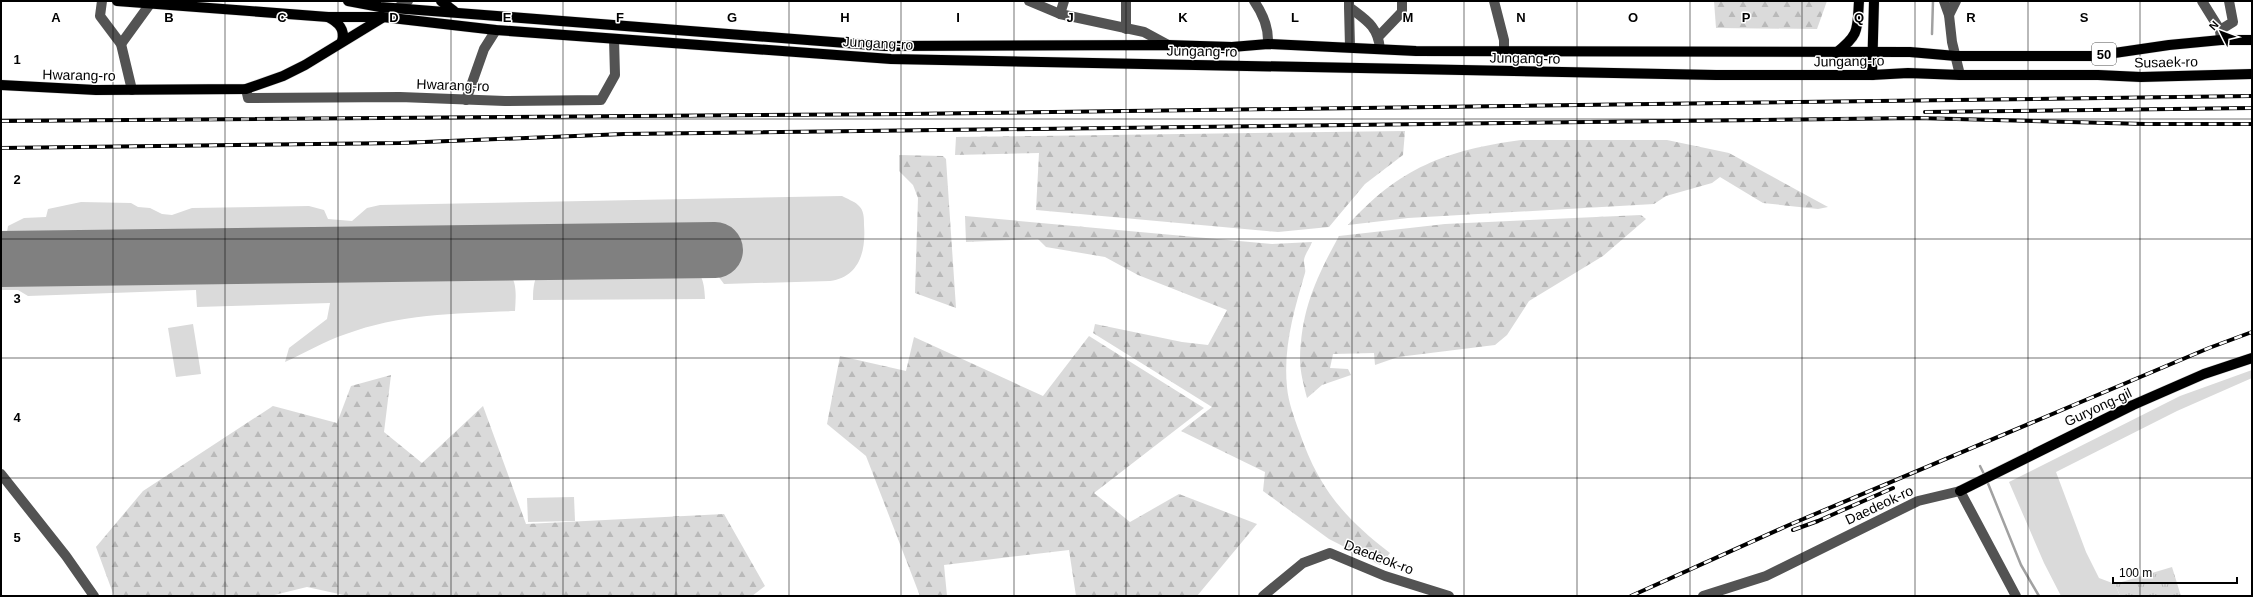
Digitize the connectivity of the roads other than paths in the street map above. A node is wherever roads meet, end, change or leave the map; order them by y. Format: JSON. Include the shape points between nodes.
{"nodes":[{"id":1,"x":102,"y":1,"type":"edge"},
{"id":2,"x":117,"y":1,"type":"edge"},
{"id":3,"x":348,"y":1,"type":"edge"},
{"id":4,"x":408,"y":1,"type":"edge"},
{"id":5,"x":441,"y":1,"type":"edge"},
{"id":6,"x":1029,"y":1,"type":"edge"},
{"id":7,"x":1064,"y":1,"type":"edge"},
{"id":8,"x":1126,"y":1,"type":"edge"},
{"id":9,"x":1254,"y":1,"type":"edge"},
{"id":10,"x":1402,"y":1,"type":"edge"},
{"id":11,"x":1494,"y":1,"type":"edge"},
{"id":12,"x":1859,"y":1,"type":"edge"},
{"id":13,"x":1874,"y":1,"type":"edge"},
{"id":14,"x":1944,"y":1,"type":"edge"},
{"id":15,"x":1956,"y":1,"type":"edge"},
{"id":16,"x":2202,"y":1,"type":"edge"},
{"id":17,"x":2229,"y":1,"type":"edge"},
{"id":18,"x":150,"y":4,"type":"junction"},
{"id":19,"x":1349,"y":4,"type":"edge"},
{"id":20,"x":399,"y":7,"type":"junction"},
{"id":21,"x":454,"y":11,"type":"junction"},
{"id":22,"x":1060,"y":14,"type":"junction"},
{"id":23,"x":1950,"y":15,"type":"junction"},
{"id":24,"x":328,"y":17,"type":"junction"},
{"id":25,"x":383,"y":17,"type":"junction"},
{"id":26,"x":1126,"y":29,"type":"junction"},
{"id":27,"x":496,"y":30,"type":"junction"},
{"id":28,"x":2221,"y":35,"type":"junction"},
{"id":29,"x":1379,"y":36,"type":"junction"},
{"id":30,"x":614,"y":38,"type":"junction"},
{"id":31,"x":2252,"y":40,"type":"edge"},
{"id":32,"x":342,"y":41,"type":"junction"},
{"id":33,"x":121,"y":44,"type":"junction"},
{"id":34,"x":1268,"y":44,"type":"junction"},
{"id":35,"x":1168,"y":45,"type":"junction"},
{"id":36,"x":1350,"y":47,"type":"junction"},
{"id":37,"x":1380,"y":49,"type":"junction"},
{"id":38,"x":1504,"y":50,"type":"junction"},
{"id":39,"x":1836,"y":53,"type":"junction"},
{"id":40,"x":1872,"y":54,"type":"junction"},
{"id":41,"x":1956,"y":56,"type":"junction"},
{"id":42,"x":2252,"y":74,"type":"edge"},
{"id":43,"x":1872,"y":75,"type":"junction"},
{"id":44,"x":1960,"y":75,"type":"junction"},
{"id":45,"x":1,"y":85,"type":"edge"},
{"id":46,"x":246,"y":89,"type":"junction"},
{"id":47,"x":132,"y":90,"type":"junction"},
{"id":48,"x":466,"y":100,"type":"junction"},
{"id":49,"x":2252,"y":358,"type":"edge"},
{"id":50,"x":1,"y":474,"type":"edge"},
{"id":51,"x":1963,"y":490,"type":"junction"},
{"id":52,"x":94,"y":596,"type":"edge"},
{"id":53,"x":1263,"y":596,"type":"edge"},
{"id":54,"x":1449,"y":596,"type":"edge"},
{"id":55,"x":1703,"y":596,"type":"edge"},
{"id":56,"x":2016,"y":596,"type":"edge"}],
"edges":[{"from":1,"to":33,"type":"street","name":"Hwarang-ro","via":[[100,16]]},
{"from":2,"to":18,"type":"main road","name":"Jungang-ro"},
{"from":3,"to":20,"type":"main road","name":"Jungang-ro"},
{"from":4,"to":20,"type":"street"},
{"from":5,"to":21,"type":"main road"},
{"from":6,"to":22,"type":"street"},
{"from":7,"to":22,"type":"street"},
{"from":8,"to":26,"type":"street"},
{"from":9,"to":34,"type":"street","via":[[1262,13],[1269,33]]},
{"from":10,"to":29,"type":"street","via":[[1402,12]]},
{"from":11,"to":38,"type":"street","name":"Jungang-ro"},
{"from":12,"to":39,"type":"main road","via":[[1856,33]]},
{"from":13,"to":40,"type":"main road"},
{"from":14,"to":23,"type":"street"},
{"from":15,"to":23,"type":"street"},
{"from":16,"to":28,"type":"street"},
{"from":17,"to":28,"type":"street","via":[[2233,22]]},
{"from":18,"to":24,"type":"main road","name":"Jungang-ro"},
{"from":18,"to":33,"type":"street"},
{"from":19,"to":29,"type":"street","via":[[1371,24]]},
{"from":19,"to":36,"type":"street"},
{"from":20,"to":21,"type":"main road","name":"Jungang-ro"},
{"from":20,"to":25,"type":"main road","name":"Hwarang-ro"},
{"from":21,"to":35,"type":"main road","name":"Jungang-ro","via":[[884,46]]},
{"from":22,"to":26,"type":"street"},
{"from":23,"to":41,"type":"street"},
{"from":24,"to":25,"type":"main road","name":"Jungang-ro"},
{"from":24,"to":32,"type":"main road","via":[[342,30]]},
{"from":25,"to":27,"type":"main road","name":"Jungang-ro"},
{"from":25,"to":32,"type":"main road","name":"Hwarang-ro"},
{"from":26,"to":35,"type":"street","via":[[1144,32]]},
{"from":27,"to":30,"type":"main road","name":"Jungang-ro"},
{"from":27,"to":48,"type":"street","via":[[484,49]]},
{"from":28,"to":31,"type":"main road","name":"Susaek-ro","number":"50"},
{"from":28,"to":41,"type":"main road","name":"Susaek-ro","number":"50","via":[[2094,56]]},
{"from":29,"to":37,"type":"street"},
{"from":30,"to":43,"type":"main road","name":"Jungang-ro","via":[[891,59],[1716,76]]},
{"from":30,"to":48,"type":"street","name":"Hwarang-ro","via":[[615,75],[601,100]]},
{"from":32,"to":46,"type":"main road","name":"Hwarang-ro","via":[[299,68]]},
{"from":33,"to":47,"type":"street","name":"Hwarang-ro"},
{"from":34,"to":35,"type":"main road","name":"Jungang-ro","via":[[1232,47]]},
{"from":34,"to":36,"type":"main road","name":"Jungang-ro"},
{"from":36,"to":37,"type":"main road","name":"Jungang-ro"},
{"from":37,"to":38,"type":"main road","name":"Jungang-ro"},
{"from":38,"to":39,"type":"main road","name":"Jungang-ro"},
{"from":39,"to":40,"type":"main road","name":"Jungang-ro"},
{"from":40,"to":41,"type":"main road","name":"Jungang-ro","via":[[1910,52]]},
{"from":40,"to":43,"type":"main road"},
{"from":41,"to":44,"type":"street"},
{"from":42,"to":44,"type":"main road","name":"Susaek-ro","number":"50","via":[[2141,78],[2098,75]]},
{"from":43,"to":44,"type":"main road","name":"Jungang-ro"},
{"from":45,"to":47,"type":"main road","name":"Hwarang-ro"},
{"from":46,"to":47,"type":"main road","name":"Hwarang-ro"},
{"from":46,"to":48,"type":"street","name":"Hwarang-ro","via":[[248,98],[400,97]]},
{"from":49,"to":51,"type":"main road","name":"Guryong-gil","via":[[2204,374],[2133,405]]},
{"from":50,"to":52,"type":"street"},
{"from":51,"to":55,"type":"street","name":"Daedeok-ro","via":[[1918,501],[1766,576]]},
{"from":51,"to":56,"type":"street"},
{"from":53,"to":54,"type":"street","name":"Daedeok-ro","via":[[1303,562],[1330,553],[1385,576]]}]}
